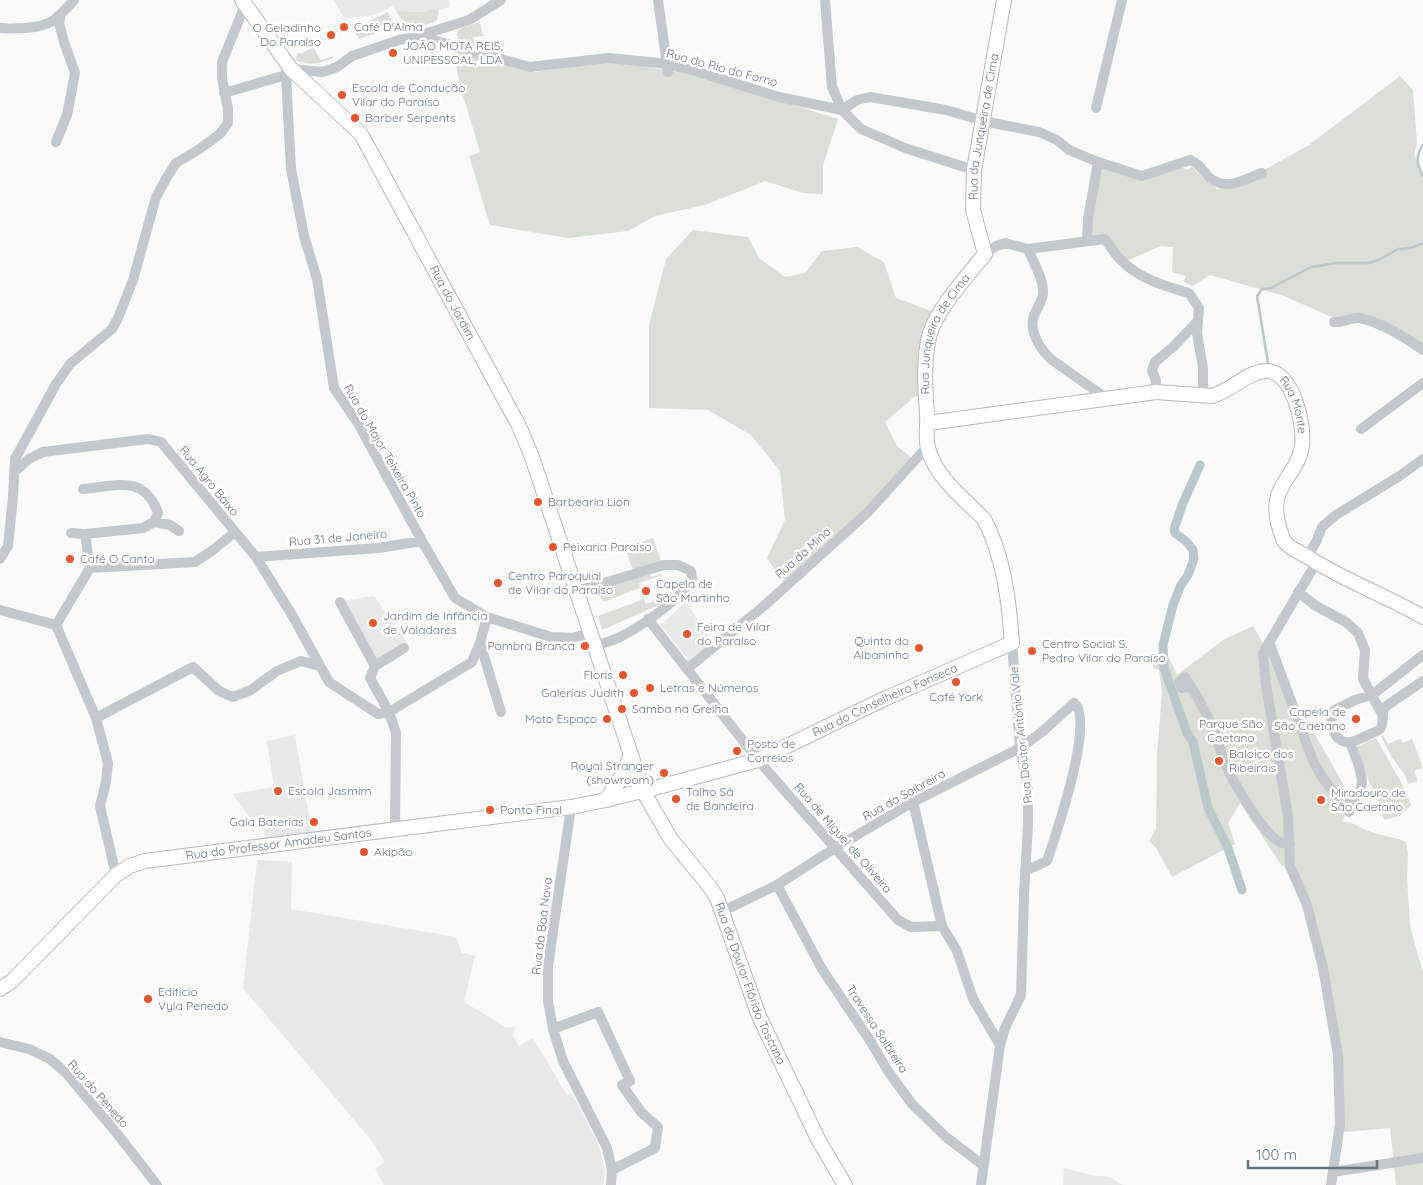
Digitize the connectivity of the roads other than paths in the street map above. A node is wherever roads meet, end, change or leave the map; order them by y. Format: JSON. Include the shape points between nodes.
{"nodes":[{"id":1,"x":74,"y":0,"type":"edge"},
{"id":2,"x":501,"y":0,"type":"edge"},
{"id":3,"x":658,"y":0,"type":"edge"},
{"id":4,"x":825,"y":0,"type":"edge"},
{"id":5,"x":1004,"y":0,"type":"edge"},
{"id":6,"x":1122,"y":0,"type":"edge"},
{"id":7,"x":244,"y":2,"type":"edge"},
{"id":8,"x":61,"y":14,"type":"junction"},
{"id":9,"x":453,"y":26,"type":"junction"},
{"id":10,"x":0,"y":28,"type":"edge"},
{"id":11,"x":418,"y":36,"type":"junction"},
{"id":12,"x":451,"y":44,"type":"junction"},
{"id":13,"x":667,"y":68,"type":"junction"},
{"id":14,"x":288,"y":72,"type":"junction"},
{"id":15,"x":224,"y":93,"type":"junction"},
{"id":16,"x":1096,"y":108,"type":"dead end"},
{"id":17,"x":842,"y":110,"type":"junction"},
{"id":18,"x":983,"y":121,"type":"junction"},
{"id":19,"x":56,"y":142,"type":"dead end"},
{"id":20,"x":1098,"y":162,"type":"junction"},
{"id":21,"x":974,"y":170,"type":"junction"},
{"id":22,"x":1262,"y":173,"type":"dead end"},
{"id":23,"x":1087,"y":241,"type":"junction"},
{"id":24,"x":1028,"y":249,"type":"junction"},
{"id":25,"x":985,"y":254,"type":"junction"},
{"id":26,"x":1197,"y":322,"type":"junction"},
{"id":27,"x":1334,"y":322,"type":"dead end"},
{"id":28,"x":1423,"y":350,"type":"edge"},
{"id":29,"x":1423,"y":383,"type":"edge"},
{"id":30,"x":1156,"y":392,"type":"junction"},
{"id":31,"x":1203,"y":396,"type":"junction"},
{"id":32,"x":1106,"y":398,"type":"junction"},
{"id":33,"x":928,"y":423,"type":"junction"},
{"id":34,"x":1361,"y":429,"type":"dead end"},
{"id":35,"x":927,"y":447,"type":"junction"},
{"id":36,"x":1423,"y":459,"type":"edge"},
{"id":37,"x":14,"y":472,"type":"junction"},
{"id":38,"x":83,"y":489,"type":"dead end"},
{"id":39,"x":154,"y":522,"type":"junction"},
{"id":40,"x":179,"y":531,"type":"dead end"},
{"id":41,"x":235,"y":532,"type":"junction"},
{"id":42,"x":71,"y":533,"type":"dead end"},
{"id":43,"x":85,"y":534,"type":"junction"},
{"id":44,"x":422,"y":541,"type":"junction"},
{"id":45,"x":256,"y":557,"type":"junction"},
{"id":46,"x":0,"y":559,"type":"edge"},
{"id":47,"x":1311,"y":560,"type":"junction"},
{"id":48,"x":90,"y":568,"type":"junction"},
{"id":49,"x":577,"y":591,"type":"junction"},
{"id":50,"x":1298,"y":592,"type":"junction"},
{"id":51,"x":340,"y":602,"type":"dead end"},
{"id":52,"x":0,"y":610,"type":"edge"},
{"id":53,"x":487,"y":617,"type":"junction"},
{"id":54,"x":1423,"y":617,"type":"edge"},
{"id":55,"x":648,"y":619,"type":"junction"},
{"id":56,"x":56,"y":625,"type":"junction"},
{"id":57,"x":592,"y":640,"type":"junction"},
{"id":58,"x":1269,"y":642,"type":"junction"},
{"id":59,"x":480,"y":643,"type":"junction"},
{"id":60,"x":1012,"y":643,"type":"junction"},
{"id":61,"x":404,"y":648,"type":"dead end"},
{"id":62,"x":1423,"y":656,"type":"edge"},
{"id":63,"x":319,"y":666,"type":"junction"},
{"id":64,"x":375,"y":666,"type":"junction"},
{"id":65,"x":687,"y":669,"type":"junction"},
{"id":66,"x":1423,"y":680,"type":"edge"},
{"id":67,"x":1191,"y":686,"type":"dead end"},
{"id":68,"x":1372,"y":695,"type":"junction"},
{"id":69,"x":390,"y":711,"type":"junction"},
{"id":70,"x":501,"y":712,"type":"dead end"},
{"id":71,"x":1382,"y":712,"type":"junction"},
{"id":72,"x":96,"y":718,"type":"junction"},
{"id":73,"x":1350,"y":742,"type":"junction"},
{"id":74,"x":1020,"y":748,"type":"junction"},
{"id":75,"x":631,"y":755,"type":"junction"},
{"id":76,"x":758,"y":760,"type":"junction"},
{"id":77,"x":643,"y":791,"type":"junction"},
{"id":78,"x":606,"y":800,"type":"junction"},
{"id":79,"x":1349,"y":801,"type":"junction"},
{"id":80,"x":913,"y":802,"type":"junction"},
{"id":81,"x":571,"y":807,"type":"junction"},
{"id":82,"x":1349,"y":812,"type":"dead end"},
{"id":83,"x":395,"y":828,"type":"junction"},
{"id":84,"x":1290,"y":843,"type":"junction"},
{"id":85,"x":835,"y":848,"type":"junction"},
{"id":86,"x":1025,"y":871,"type":"junction"},
{"id":87,"x":116,"y":875,"type":"junction"},
{"id":88,"x":777,"y":885,"type":"junction"},
{"id":89,"x":723,"y":911,"type":"junction"},
{"id":90,"x":942,"y":926,"type":"junction"},
{"id":91,"x":0,"y":989,"type":"edge"},
{"id":92,"x":553,"y":1030,"type":"junction"},
{"id":93,"x":1000,"y":1045,"type":"junction"},
{"id":94,"x":1,"y":1046,"type":"edge"},
{"id":95,"x":1423,"y":1158,"type":"edge"},
{"id":96,"x":983,"y":1165,"type":"junction"},
{"id":97,"x":612,"y":1170,"type":"junction"},
{"id":98,"x":1333,"y":1172,"type":"junction"},
{"id":99,"x":155,"y":1184,"type":"edge"},
{"id":100,"x":614,"y":1184,"type":"edge"},
{"id":101,"x":845,"y":1185,"type":"edge"},
{"id":102,"x":981,"y":1185,"type":"edge"},
{"id":103,"x":1332,"y":1185,"type":"edge"}],
"edges":[{"from":1,"to":8,"type":"street"},
{"from":2,"to":9,"type":"street"},
{"from":3,"to":13,"type":"street"},
{"from":4,"to":17,"type":"street","via":[[832,87]]},
{"from":5,"to":18,"type":"main road","name":"Rua da Junqueira de Cima"},
{"from":6,"to":16,"type":"street"},
{"from":7,"to":14,"type":"main road","name":"Rua do Jardim"},
{"from":7,"to":15,"type":"street","via":[[222,62]]},
{"from":8,"to":10,"type":"street","via":[[42,26]]},
{"from":8,"to":19,"type":"street","via":[[59,23],[75,73],[67,115]]},
{"from":9,"to":11,"type":"street"},
{"from":9,"to":12,"type":"street"},
{"from":11,"to":12,"type":"street","name":"Rua do Rio do Forno"},
{"from":11,"to":14,"type":"street","via":[[352,56],[323,72]]},
{"from":12,"to":13,"type":"street","name":"Rua do Rio do Forno","via":[[530,67],[608,58]]},
{"from":13,"to":17,"type":"street","name":"Rua do Rio do Forno","via":[[692,70],[779,96]]},
{"from":14,"to":15,"type":"street"},
{"from":14,"to":44,"type":"street","name":"Rua do Major Teixeira Pinto","via":[[291,169],[304,236],[317,279],[334,388],[359,425]]},
{"from":14,"to":49,"type":"main road","name":"Rua do Jardim","via":[[361,134],[519,426]]},
{"from":15,"to":37,"type":"street","via":[[228,122],[220,134],[176,163],[167,177],[156,197],[133,280],[118,318],[112,329],[70,364],[56,384],[15,459]]},
{"from":17,"to":18,"type":"street","via":[[857,100],[870,97],[946,110]]},
{"from":17,"to":21,"type":"street","via":[[861,128],[905,148]]},
{"from":18,"to":20,"type":"street","via":[[1039,132]]},
{"from":18,"to":21,"type":"main road","name":"Rua da Junqueira de Cima"},
{"from":20,"to":22,"type":"street","via":[[1142,176],[1190,160],[1224,185]]},
{"from":20,"to":23,"type":"street"},
{"from":21,"to":25,"type":"main road","name":"Rua da Junqueira de Cima","via":[[973,210]]},
{"from":23,"to":24,"type":"street"},
{"from":23,"to":26,"type":"street","via":[[1105,239],[1122,262],[1137,272],[1164,287],[1189,293],[1199,308]]},
{"from":24,"to":25,"type":"street","via":[[1005,243]]},
{"from":24,"to":32,"type":"street","via":[[1043,290],[1032,326],[1039,345],[1052,360]]},
{"from":25,"to":33,"type":"main road","name":"Rua Junqueira de Cima","via":[[942,310],[931,332],[926,361]]},
{"from":26,"to":30,"type":"street","via":[[1155,362],[1152,370]]},
{"from":26,"to":31,"type":"street"},
{"from":27,"to":28,"type":"street","via":[[1359,318],[1387,328]]},
{"from":29,"to":34,"type":"street"},
{"from":30,"to":31,"type":"main road","name":"Rua Monte"},
{"from":30,"to":32,"type":"main road","name":"Rua Monte"},
{"from":31,"to":47,"type":"main road","name":"Rua Monte","via":[[1220,394],[1250,376],[1267,371],[1277,373],[1288,385],[1298,408],[1302,445],[1278,495],[1276,513],[1284,540]]},
{"from":32,"to":33,"type":"main road","name":"Rua Monte"},
{"from":33,"to":35,"type":"main road","name":"Rua Doutor António Vale"},
{"from":35,"to":60,"type":"main road","name":"Rua Doutor António Vale","via":[[941,474],[988,527],[999,556]]},
{"from":35,"to":65,"type":"street","name":"Rua da Mina","via":[[867,513],[765,605]]},
{"from":36,"to":47,"type":"street","via":[[1336,514],[1322,527]]},
{"from":37,"to":41,"type":"street","name":"Rua Agro Baixo","via":[[43,452],[148,439],[161,442]]},
{"from":37,"to":46,"type":"street","via":[[8,546]]},
{"from":38,"to":39,"type":"street","via":[[133,485],[153,500],[158,513]]},
{"from":39,"to":40,"type":"street","via":[[170,524]]},
{"from":39,"to":43,"type":"street","via":[[143,528]]},
{"from":41,"to":45,"type":"street","name":"Rua Agro Baixo"},
{"from":41,"to":48,"type":"street","via":[[195,562]]},
{"from":42,"to":43,"type":"street"},
{"from":43,"to":48,"type":"street"},
{"from":44,"to":45,"type":"street","name":"Rua 31 de Janeiro","via":[[378,548]]},
{"from":44,"to":53,"type":"street","name":"Rua do Major Teixeira Pinto","via":[[455,598]]},
{"from":45,"to":63,"type":"street","name":"Rua Agro Baixo"},
{"from":47,"to":50,"type":"street"},
{"from":47,"to":54,"type":"main road","name":"Rua Monte"},
{"from":48,"to":56,"type":"street"},
{"from":49,"to":55,"type":"street","name":"Rua do Major Teixeira Pinto","via":[[664,564],[678,565],[691,571],[692,578],[687,588]]},
{"from":49,"to":57,"type":"main road","name":"Rua do Jardim"},
{"from":50,"to":58,"type":"street"},
{"from":50,"to":68,"type":"street","via":[[1358,633],[1365,650],[1363,679]]},
{"from":51,"to":64,"type":"street"},
{"from":52,"to":56,"type":"street"},
{"from":53,"to":57,"type":"street","name":"Rua do Major Teixeira Pinto","via":[[551,637]]},
{"from":53,"to":59,"type":"street"},
{"from":55,"to":57,"type":"street","name":"Rua do Major Teixeira Pinto","via":[[620,636]]},
{"from":55,"to":65,"type":"street","name":"Rua de Miguel de Oliveira"},
{"from":56,"to":72,"type":"street"},
{"from":57,"to":75,"type":"main road","name":"Rua do Jardim"},
{"from":58,"to":79,"type":"street","via":[[1308,750],[1323,778],[1340,797]]},
{"from":58,"to":84,"type":"street","via":[[1262,653]]},
{"from":59,"to":69,"type":"street","via":[[472,662]]},
{"from":59,"to":70,"type":"street"},
{"from":60,"to":74,"type":"street","name":"Rua Doutor António Vale"},
{"from":60,"to":76,"type":"main road","name":"Rua do Conselheiro Fonseca","via":[[884,699]]},
{"from":61,"to":64,"type":"street"},
{"from":62,"to":68,"type":"street"},
{"from":63,"to":69,"type":"street","name":"Rua Agro Baixo","via":[[329,682],[378,714]]},
{"from":63,"to":72,"type":"street","via":[[301,661],[277,670],[251,690],[233,697],[220,691],[193,667]]},
{"from":64,"to":69,"type":"street","via":[[370,678]]},
{"from":65,"to":76,"type":"street","name":"Rua de Miguel de Oliveira"},
{"from":66,"to":71,"type":"street","via":[[1385,706]]},
{"from":67,"to":84,"type":"street","via":[[1240,792],[1271,836],[1282,843]]},
{"from":68,"to":71,"type":"street"},
{"from":68,"to":73,"type":"street","via":[[1333,711],[1331,723],[1336,736]]},
{"from":69,"to":83,"type":"street","via":[[396,732]]},
{"from":71,"to":73,"type":"street","via":[[1382,725],[1378,730]]},
{"from":72,"to":87,"type":"street","via":[[108,762],[100,806]]},
{"from":73,"to":79,"type":"street","via":[[1363,779],[1360,791]]},
{"from":74,"to":80,"type":"street","name":"Rua da Saibreira"},
{"from":74,"to":86,"type":"street","name":"Rua Doutor António Vale","via":[[1028,787]]},
{"from":74,"to":86,"type":"street","name":"Rua da Saibreira","via":[[1074,703],[1078,706],[1080,744],[1047,861]]},
{"from":75,"to":77,"type":"main road","name":"Rua do Doutor Flórido Toscano"},
{"from":75,"to":78,"type":"main road","via":[[622,778]]},
{"from":76,"to":77,"type":"main road","name":"Rua do Conselheiro Fonseca"},
{"from":76,"to":85,"type":"street","name":"Rua de Miguel de Oliveira"},
{"from":77,"to":78,"type":"main road","name":"Rua do Professor Amadeu Santos"},
{"from":77,"to":89,"type":"main road","name":"Rua do Doutor Flórido Toscano","via":[[663,828],[710,887]]},
{"from":78,"to":81,"type":"main road","name":"Rua do Professor Amadeu Santos"},
{"from":79,"to":82,"type":"street"},
{"from":80,"to":85,"type":"street","name":"Rua da Saibreira"},
{"from":80,"to":90,"type":"street"},
{"from":81,"to":83,"type":"main road","name":"Rua do Professor Amadeu Santos"},
{"from":81,"to":92,"type":"street","name":"Rua da Boa Nova","via":[[548,966],[548,1001]]},
{"from":83,"to":87,"type":"main road","name":"Rua do Professor Amadeu Santos","via":[[145,861]]},
{"from":84,"to":98,"type":"street","via":[[1290,866],[1307,905],[1323,968],[1338,1055],[1340,1124]]},
{"from":85,"to":88,"type":"street","name":"Rua da Saibreira"},
{"from":85,"to":90,"type":"street","name":"Rua de Miguel de Oliveira","via":[[898,920],[910,927]]},
{"from":86,"to":93,"type":"street","name":"Rua Doutor António Vale","via":[[1021,995]]},
{"from":87,"to":91,"type":"main road","name":"Rua do Professor Amadeu Santos"},
{"from":88,"to":89,"type":"street","name":"Rua da Saibreira"},
{"from":88,"to":96,"type":"street","name":"Travessa Saibreira","via":[[822,969],[912,1104],[946,1137]]},
{"from":89,"to":101,"type":"main road","name":"Rua do Doutor Flórido Toscano","via":[[759,1016],[819,1141]]},
{"from":90,"to":93,"type":"street","via":[[957,951],[973,999]]},
{"from":92,"to":97,"type":"street","name":"Rua da Boa Nova","via":[[563,1061],[607,1148]]},
{"from":92,"to":97,"type":"street","via":[[598,1012],[630,1081],[622,1085],[641,1112],[658,1127],[655,1148]]},
{"from":93,"to":96,"type":"street","name":"Rua Doutor António Vale"},
{"from":94,"to":99,"type":"street","name":"Rua do Penedo","via":[[29,1049],[50,1059],[67,1074]]},
{"from":95,"to":98,"type":"street"},
{"from":96,"to":102,"type":"street","name":"Rua Doutor António Vale"},
{"from":97,"to":100,"type":"street","name":"Rua da Boa Nova"},
{"from":98,"to":103,"type":"street"}]}
